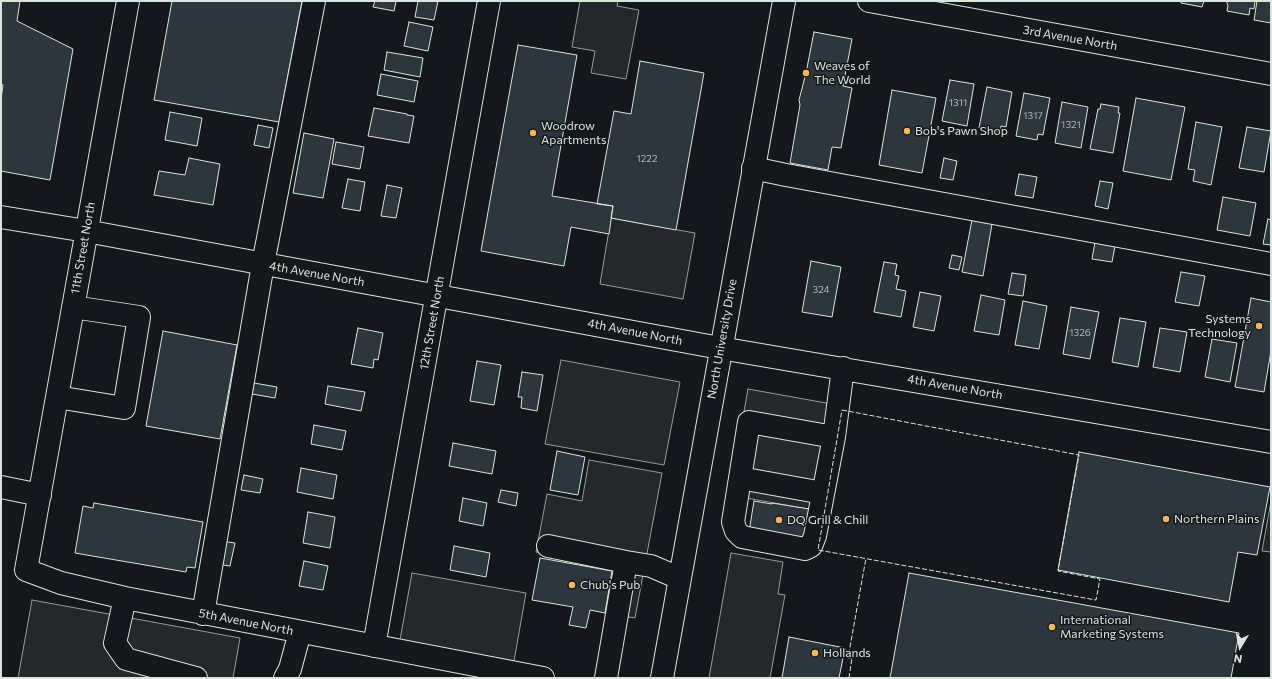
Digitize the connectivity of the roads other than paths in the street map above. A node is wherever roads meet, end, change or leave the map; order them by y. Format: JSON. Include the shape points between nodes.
{"nodes":[{"id":1,"x":128,"y":1,"type":"edge"},
{"id":2,"x":314,"y":1,"type":"edge"},
{"id":3,"x":489,"y":1,"type":"edge"},
{"id":4,"x":784,"y":1,"type":"edge"},
{"id":5,"x":869,"y":1,"type":"edge"},
{"id":6,"x":1271,"y":74,"type":"edge"},
{"id":7,"x":753,"y":168,"type":"junction"},
{"id":8,"x":1,"y":217,"type":"edge"},
{"id":9,"x":86,"y":231,"type":"junction"},
{"id":10,"x":263,"y":264,"type":"junction"},
{"id":11,"x":1271,"y":264,"type":"edge"},
{"id":12,"x":436,"y":296,"type":"junction"},
{"id":13,"x":73,"y":306,"type":"junction"},
{"id":14,"x":720,"y":348,"type":"junction"},
{"id":15,"x":843,"y":368,"type":"junction"},
{"id":16,"x":57,"y":397,"type":"junction"},
{"id":17,"x":834,"y":437,"type":"junction"},
{"id":18,"x":1271,"y":442,"type":"edge"},
{"id":19,"x":740,"y":478,"type":"junction"},
{"id":20,"x":1,"y":487,"type":"edge"},
{"id":21,"x":823,"y":493,"type":"junction"},
{"id":22,"x":40,"y":495,"type":"junction"},
{"id":23,"x":548,"y":546,"type":"dead end"},
{"id":24,"x":626,"y":562,"type":"junction"},
{"id":25,"x":679,"y":578,"type":"junction"},
{"id":26,"x":125,"y":598,"type":"junction"},
{"id":27,"x":203,"y":614,"type":"junction"},
{"id":28,"x":300,"y":632,"type":"junction"},
{"id":29,"x":374,"y":646,"type":"junction"},
{"id":30,"x":196,"y":678,"type":"edge"},
{"id":31,"x":285,"y":678,"type":"edge"},
{"id":32,"x":543,"y":678,"type":"edge"},
{"id":33,"x":606,"y":678,"type":"edge"},
{"id":34,"x":662,"y":678,"type":"edge"}],
"edges":[{"from":1,"to":9,"type":"street","name":"11th Street North"},
{"from":2,"to":10,"type":"street"},
{"from":3,"to":12,"type":"street","name":"12th Street North"},
{"from":4,"to":7,"type":"street","name":"North University Drive"},
{"from":5,"to":6,"type":"street","name":"3rd Avenue North"},
{"from":7,"to":11,"type":"street"},
{"from":7,"to":14,"type":"street","name":"North University Drive"},
{"from":8,"to":9,"type":"street","name":"4th Avenue North"},
{"from":9,"to":10,"type":"street","name":"4th Avenue North"},
{"from":9,"to":13,"type":"street","name":"11th Street North"},
{"from":10,"to":12,"type":"street","name":"4th Avenue North"},
{"from":10,"to":27,"type":"street"},
{"from":12,"to":14,"type":"street","name":"4th Avenue North"},
{"from":12,"to":29,"type":"street","name":"12th Street North"},
{"from":13,"to":16,"type":"street","name":"11th Street North"},
{"from":13,"to":16,"type":"street","via":[[139,317],[124,408]]},
{"from":14,"to":15,"type":"street","name":"4th Avenue North"},
{"from":14,"to":25,"type":"street","name":"North University Drive"},
{"from":15,"to":17,"type":"street"},
{"from":15,"to":18,"type":"street","name":"4th Avenue North"},
{"from":16,"to":22,"type":"street","name":"11th Street North"},
{"from":17,"to":19,"type":"street","via":[[749,422]]},
{"from":17,"to":21,"type":"street"},
{"from":19,"to":21,"type":"street"},
{"from":19,"to":21,"type":"street","via":[[733,522],[736,531],[742,537],[805,549],[811,546],[815,536]]},
{"from":20,"to":22,"type":"street"},
{"from":22,"to":26,"type":"street","name":"5th Avenue North","via":[[26,570],[61,583]]},
{"from":23,"to":24,"type":"street"},
{"from":24,"to":25,"type":"street","via":[[651,566]]},
{"from":24,"to":33,"type":"street"},
{"from":25,"to":34,"type":"street","name":"North University Drive"},
{"from":26,"to":27,"type":"street","name":"5th Avenue North"},
{"from":26,"to":30,"type":"street","via":[[115,644],[126,659]]},
{"from":27,"to":28,"type":"street","name":"5th Avenue North"},
{"from":28,"to":29,"type":"street","name":"5th Avenue North"},
{"from":28,"to":31,"type":"street"},
{"from":29,"to":32,"type":"street","name":"5th Avenue North"}]}
